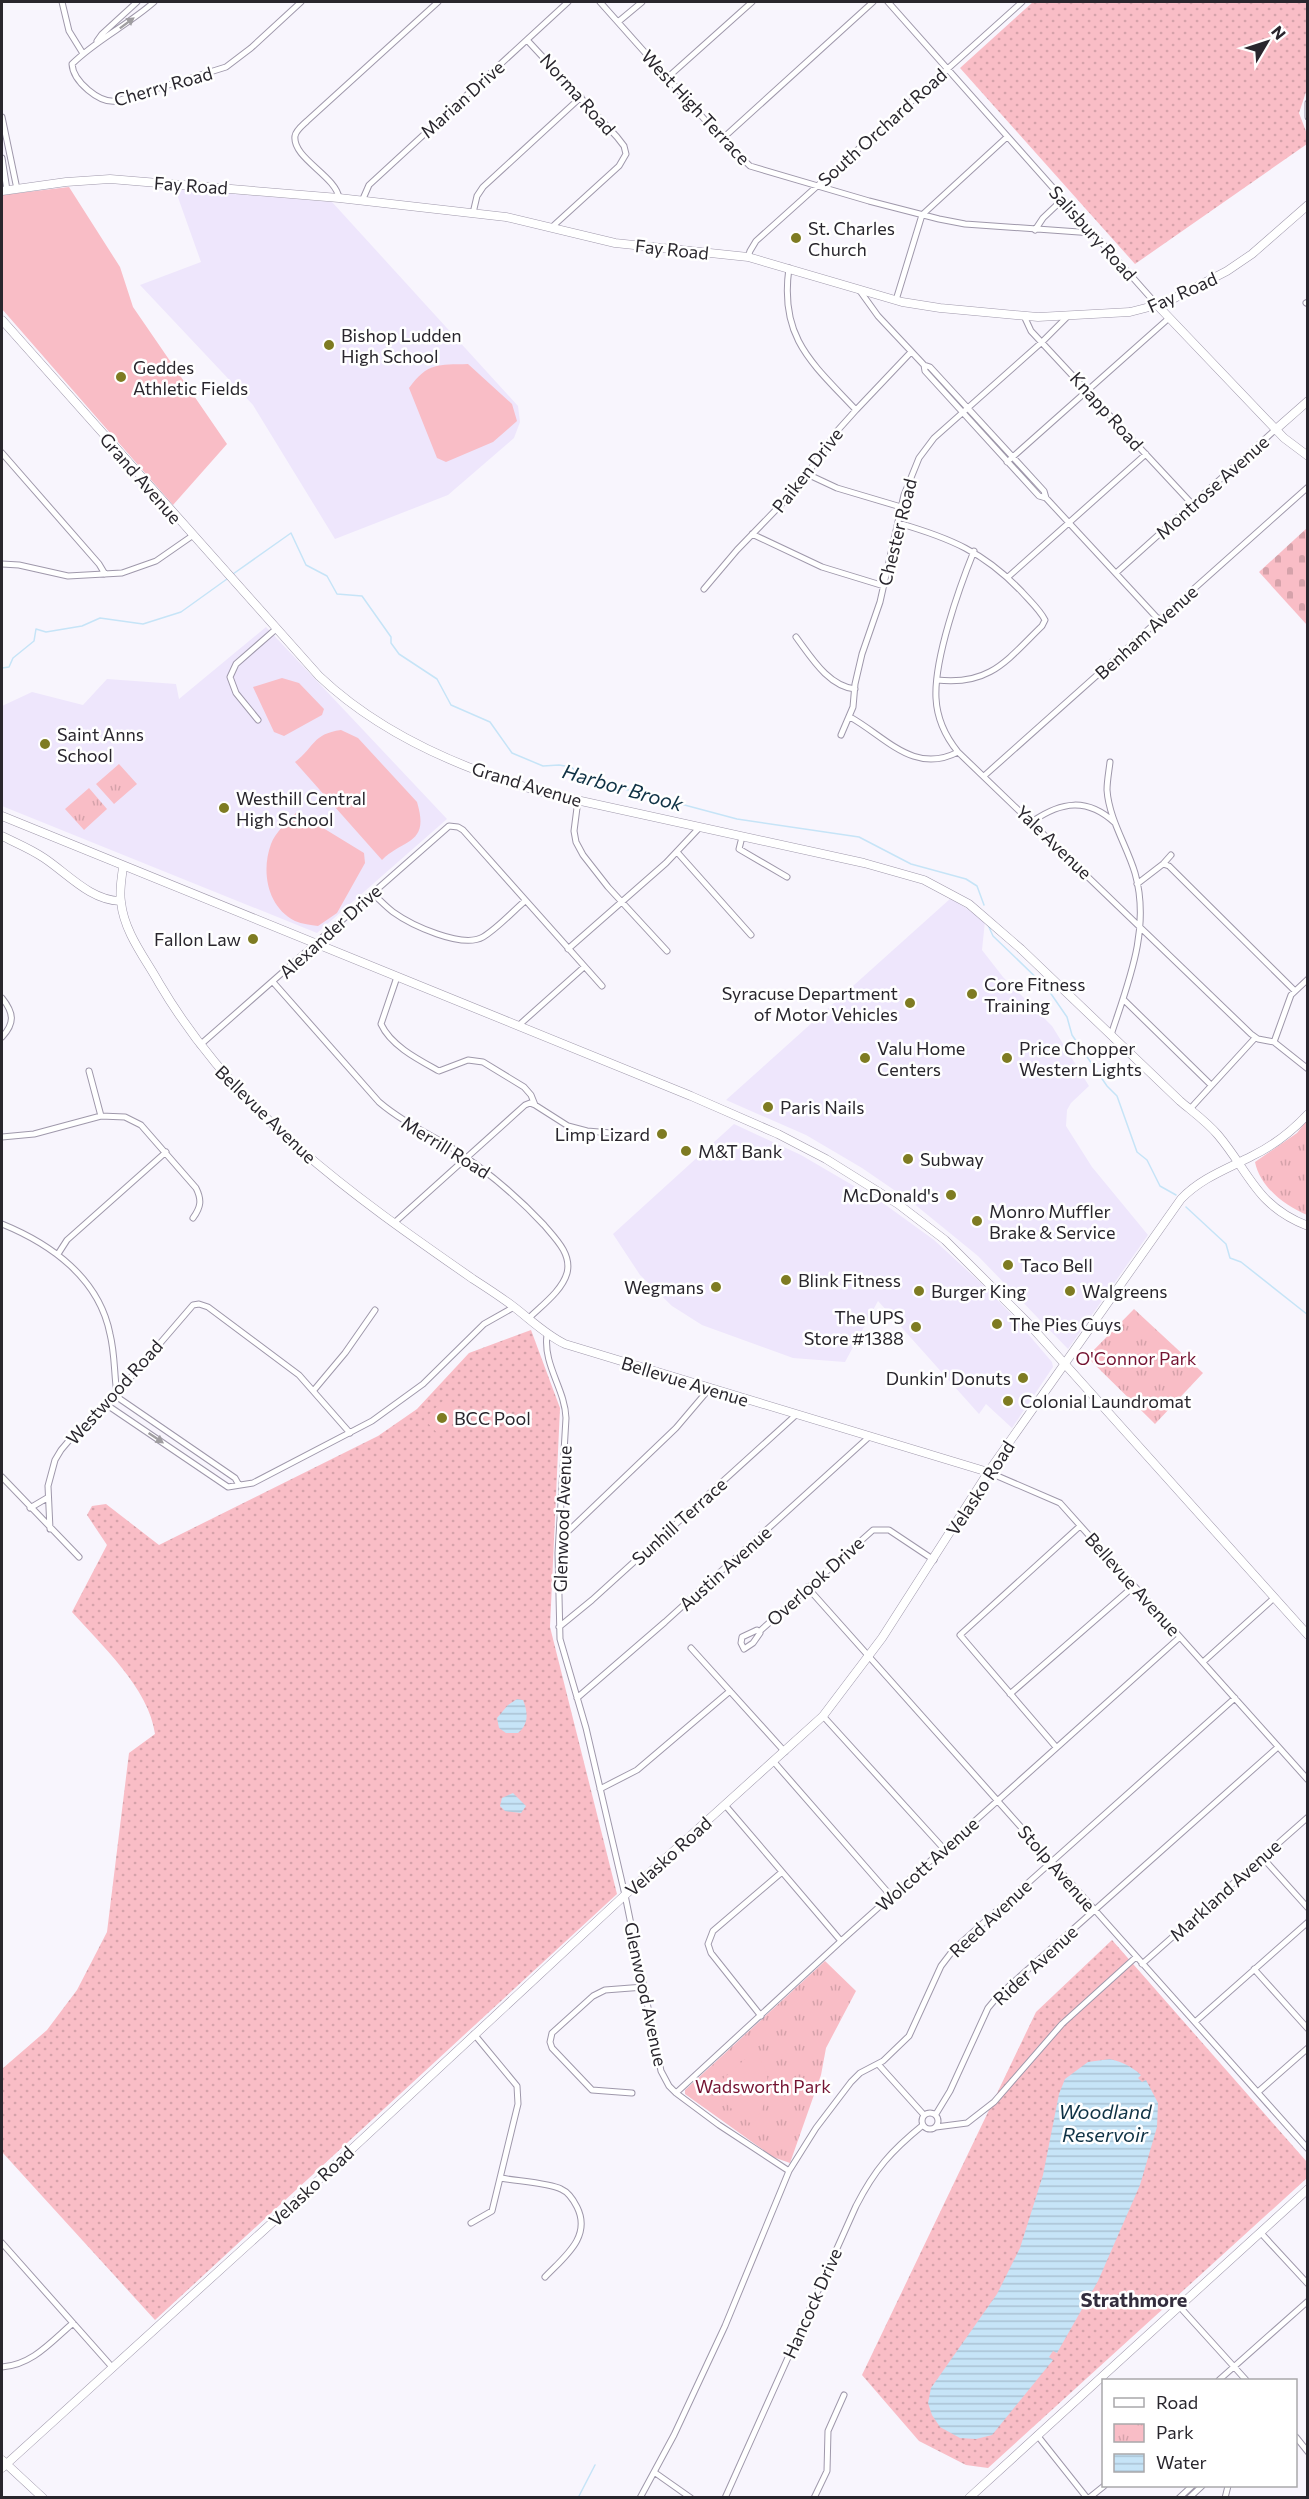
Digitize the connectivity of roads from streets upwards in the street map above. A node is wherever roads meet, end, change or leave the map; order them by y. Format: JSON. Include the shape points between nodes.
{"nodes":[{"id":1,"x":62,"y":2,"type":"edge"},
{"id":2,"x":137,"y":2,"type":"edge"},
{"id":3,"x":154,"y":2,"type":"edge"},
{"id":4,"x":301,"y":2,"type":"edge"},
{"id":5,"x":438,"y":2,"type":"edge"},
{"id":6,"x":568,"y":2,"type":"edge"},
{"id":7,"x":600,"y":2,"type":"edge"},
{"id":8,"x":642,"y":2,"type":"edge"},
{"id":9,"x":752,"y":2,"type":"edge"},
{"id":10,"x":873,"y":2,"type":"edge"},
{"id":11,"x":888,"y":2,"type":"edge"},
{"id":12,"x":1022,"y":2,"type":"edge"},
{"id":13,"x":618,"y":22,"type":"junction"},
{"id":14,"x":527,"y":40,"type":"junction"},
{"id":15,"x":97,"y":41,"type":"junction"},
{"id":16,"x":82,"y":52,"type":"junction"},
{"id":17,"x":947,"y":68,"type":"junction"},
{"id":18,"x":667,"y":78,"type":"junction"},
{"id":19,"x":581,"y":97,"type":"junction"},
{"id":20,"x":1308,"y":103,"type":"edge"},
{"id":21,"x":2,"y":117,"type":"edge"},
{"id":22,"x":1308,"y":117,"type":"edge"},
{"id":23,"x":1008,"y":137,"type":"junction"},
{"id":24,"x":722,"y":139,"type":"junction"},
{"id":25,"x":2,"y":158,"type":"edge"},
{"id":26,"x":818,"y":186,"type":"junction"},
{"id":27,"x":17,"y":189,"type":"junction"},
{"id":28,"x":4,"y":191,"type":"edge"},
{"id":29,"x":339,"y":198,"type":"junction"},
{"id":30,"x":1063,"y":199,"type":"junction"},
{"id":31,"x":362,"y":201,"type":"junction"},
{"id":32,"x":1308,"y":205,"type":"edge"},
{"id":33,"x":473,"y":213,"type":"junction"},
{"id":34,"x":922,"y":215,"type":"junction"},
{"id":35,"x":552,"y":227,"type":"junction"},
{"id":36,"x":1035,"y":230,"type":"junction"},
{"id":37,"x":1093,"y":233,"type":"junction"},
{"id":38,"x":748,"y":257,"type":"junction"},
{"id":39,"x":789,"y":268,"type":"junction"},
{"id":40,"x":860,"y":290,"type":"junction"},
{"id":41,"x":896,"y":300,"type":"junction"},
{"id":42,"x":1158,"y":306,"type":"junction"},
{"id":43,"x":1024,"y":316,"type":"junction"},
{"id":44,"x":1068,"y":316,"type":"junction"},
{"id":45,"x":1169,"y":318,"type":"junction"},
{"id":46,"x":2,"y":320,"type":"edge"},
{"id":47,"x":1042,"y":342,"type":"junction"},
{"id":48,"x":911,"y":352,"type":"junction"},
{"id":49,"x":924,"y":365,"type":"junction"},
{"id":50,"x":1087,"y":390,"type":"junction"},
{"id":51,"x":1308,"y":401,"type":"edge"},
{"id":52,"x":968,"y":408,"type":"junction"},
{"id":53,"x":856,"y":410,"type":"junction"},
{"id":54,"x":962,"y":413,"type":"junction"},
{"id":55,"x":1275,"y":430,"type":"junction"},
{"id":56,"x":2,"y":453,"type":"edge"},
{"id":57,"x":1146,"y":454,"type":"junction"},
{"id":58,"x":1308,"y":456,"type":"edge"},
{"id":59,"x":1013,"y":457,"type":"junction"},
{"id":60,"x":1007,"y":462,"type":"junction"},
{"id":61,"x":807,"y":474,"type":"junction"},
{"id":62,"x":1308,"y":487,"type":"edge"},
{"id":63,"x":1046,"y":498,"type":"junction"},
{"id":64,"x":1192,"y":505,"type":"junction"},
{"id":65,"x":902,"y":507,"type":"junction"},
{"id":66,"x":898,"y":523,"type":"junction"},
{"id":67,"x":1068,"y":523,"type":"junction"},
{"id":68,"x":752,"y":534,"type":"junction"},
{"id":69,"x":192,"y":536,"type":"junction"},
{"id":70,"x":974,"y":551,"type":"junction"},
{"id":71,"x":2,"y":564,"type":"edge"},
{"id":72,"x":1116,"y":573,"type":"junction"},
{"id":73,"x":105,"y":574,"type":"junction"},
{"id":74,"x":1008,"y":577,"type":"junction"},
{"id":75,"x":884,"y":586,"type":"junction"},
{"id":76,"x":704,"y":589,"type":"dead end"},
{"id":77,"x":1159,"y":620,"type":"junction"},
{"id":78,"x":276,"y":629,"type":"junction"},
{"id":79,"x":796,"y":637,"type":"dead end"},
{"id":80,"x":937,"y":680,"type":"junction"},
{"id":81,"x":855,"y":689,"type":"junction"},
{"id":82,"x":850,"y":717,"type":"junction"},
{"id":83,"x":258,"y":720,"type":"dead end"},
{"id":84,"x":841,"y":735,"type":"dead end"},
{"id":85,"x":958,"y":752,"type":"junction"},
{"id":86,"x":1110,"y":762,"type":"dead end"},
{"id":87,"x":984,"y":776,"type":"junction"},
{"id":88,"x":578,"y":800,"type":"junction"},
{"id":89,"x":2,"y":816,"type":"edge"},
{"id":90,"x":1033,"y":821,"type":"junction"},
{"id":91,"x":1116,"y":824,"type":"junction"},
{"id":92,"x":700,"y":827,"type":"junction"},
{"id":93,"x":2,"y":836,"type":"edge"},
{"id":94,"x":742,"y":837,"type":"junction"},
{"id":95,"x":677,"y":852,"type":"junction"},
{"id":96,"x":1171,"y":855,"type":"dead end"},
{"id":97,"x":1164,"y":864,"type":"junction"},
{"id":98,"x":123,"y":866,"type":"junction"},
{"id":99,"x":787,"y":877,"type":"dead end"},
{"id":100,"x":1137,"y":884,"type":"junction"},
{"id":101,"x":372,"y":893,"type":"junction"},
{"id":102,"x":120,"y":901,"type":"junction"},
{"id":103,"x":525,"y":901,"type":"junction"},
{"id":104,"x":623,"y":902,"type":"junction"},
{"id":105,"x":1140,"y":927,"type":"junction"},
{"id":106,"x":751,"y":935,"type":"dead end"},
{"id":107,"x":315,"y":944,"type":"junction"},
{"id":108,"x":568,"y":949,"type":"junction"},
{"id":109,"x":668,"y":951,"type":"dead end"},
{"id":110,"x":584,"y":967,"type":"junction"},
{"id":111,"x":397,"y":977,"type":"junction"},
{"id":112,"x":1308,"y":979,"type":"edge"},
{"id":113,"x":273,"y":982,"type":"junction"},
{"id":114,"x":602,"y":986,"type":"dead end"},
{"id":115,"x":1294,"y":990,"type":"junction"},
{"id":116,"x":2,"y":998,"type":"edge"},
{"id":117,"x":1123,"y":999,"type":"junction"},
{"id":118,"x":518,"y":1026,"type":"junction"},
{"id":119,"x":1111,"y":1035,"type":"junction"},
{"id":120,"x":2,"y":1037,"type":"edge"},
{"id":121,"x":1255,"y":1038,"type":"junction"},
{"id":122,"x":1274,"y":1042,"type":"junction"},
{"id":123,"x":199,"y":1046,"type":"junction"},
{"id":124,"x":1308,"y":1069,"type":"edge"},
{"id":125,"x":89,"y":1071,"type":"dead end"},
{"id":126,"x":1211,"y":1085,"type":"junction"},
{"id":127,"x":535,"y":1106,"type":"junction"},
{"id":128,"x":1190,"y":1109,"type":"junction"},
{"id":129,"x":1308,"y":1114,"type":"edge"},
{"id":130,"x":100,"y":1116,"type":"junction"},
{"id":131,"x":623,"y":1134,"type":"dead end"},
{"id":132,"x":2,"y":1137,"type":"edge"},
{"id":133,"x":166,"y":1152,"type":"junction"},
{"id":134,"x":467,"y":1158,"type":"junction"},
{"id":135,"x":1238,"y":1163,"type":"junction"},
{"id":136,"x":193,"y":1218,"type":"dead end"},
{"id":137,"x":394,"y":1223,"type":"junction"},
{"id":138,"x":2,"y":1224,"type":"edge"},
{"id":139,"x":1308,"y":1226,"type":"edge"},
{"id":140,"x":58,"y":1254,"type":"junction"},
{"id":141,"x":514,"y":1307,"type":"junction"},
{"id":142,"x":375,"y":1310,"type":"dead end"},
{"id":143,"x":528,"y":1319,"type":"junction"},
{"id":144,"x":547,"y":1335,"type":"junction"},
{"id":145,"x":1065,"y":1364,"type":"junction"},
{"id":146,"x":710,"y":1388,"type":"junction"},
{"id":147,"x":314,"y":1390,"type":"junction"},
{"id":148,"x":117,"y":1394,"type":"junction"},
{"id":149,"x":107,"y":1404,"type":"junction"},
{"id":150,"x":797,"y":1414,"type":"junction"},
{"id":151,"x":350,"y":1433,"type":"junction"},
{"id":152,"x":870,"y":1436,"type":"junction"},
{"id":153,"x":988,"y":1472,"type":"junction"},
{"id":154,"x":2,"y":1477,"type":"edge"},
{"id":155,"x":239,"y":1485,"type":"junction"},
{"id":156,"x":47,"y":1498,"type":"junction"},
{"id":157,"x":30,"y":1508,"type":"junction"},
{"id":158,"x":1080,"y":1526,"type":"junction"},
{"id":159,"x":50,"y":1529,"type":"junction"},
{"id":160,"x":559,"y":1540,"type":"junction"},
{"id":161,"x":79,"y":1557,"type":"dead end"},
{"id":162,"x":933,"y":1560,"type":"junction"},
{"id":163,"x":1134,"y":1586,"type":"junction"},
{"id":164,"x":807,"y":1587,"type":"junction"},
{"id":165,"x":1274,"y":1598,"type":"junction"},
{"id":166,"x":559,"y":1627,"type":"junction"},
{"id":167,"x":760,"y":1630,"type":"dead end"},
{"id":168,"x":1308,"y":1635,"type":"edge"},
{"id":169,"x":1180,"y":1637,"type":"junction"},
{"id":170,"x":691,"y":1648,"type":"dead end"},
{"id":171,"x":870,"y":1656,"type":"junction"},
{"id":172,"x":1203,"y":1662,"type":"junction"},
{"id":173,"x":730,"y":1691,"type":"junction"},
{"id":174,"x":1010,"y":1694,"type":"junction"},
{"id":175,"x":577,"y":1698,"type":"junction"},
{"id":176,"x":1235,"y":1698,"type":"junction"},
{"id":177,"x":823,"y":1716,"type":"junction"},
{"id":178,"x":1056,"y":1747,"type":"junction"},
{"id":179,"x":1278,"y":1747,"type":"junction"},
{"id":180,"x":785,"y":1752,"type":"junction"},
{"id":181,"x":774,"y":1762,"type":"junction"},
{"id":182,"x":1308,"y":1779,"type":"edge"},
{"id":183,"x":600,"y":1789,"type":"junction"},
{"id":184,"x":998,"y":1801,"type":"junction"},
{"id":185,"x":725,"y":1805,"type":"junction"},
{"id":186,"x":1308,"y":1817,"type":"edge"},
{"id":187,"x":944,"y":1849,"type":"junction"},
{"id":188,"x":1262,"y":1857,"type":"junction"},
{"id":189,"x":1052,"y":1862,"type":"junction"},
{"id":190,"x":782,"y":1872,"type":"junction"},
{"id":191,"x":625,"y":1894,"type":"junction"},
{"id":192,"x":891,"y":1896,"type":"junction"},
{"id":193,"x":1308,"y":1908,"type":"edge"},
{"id":194,"x":1095,"y":1911,"type":"junction"},
{"id":195,"x":1308,"y":1922,"type":"edge"},
{"id":196,"x":841,"y":1941,"type":"junction"},
{"id":197,"x":1136,"y":1957,"type":"junction"},
{"id":198,"x":1142,"y":1964,"type":"junction"},
{"id":199,"x":1254,"y":1970,"type":"junction"},
{"id":200,"x":644,"y":1987,"type":"junction"},
{"id":201,"x":761,"y":2016,"type":"junction"},
{"id":202,"x":1195,"y":2022,"type":"junction"},
{"id":203,"x":1308,"y":2029,"type":"edge"},
{"id":204,"x":474,"y":2034,"type":"junction"},
{"id":205,"x":1308,"y":2049,"type":"edge"},
{"id":206,"x":878,"y":2064,"type":"junction"},
{"id":207,"x":1258,"y":2092,"type":"junction"},
{"id":208,"x":632,"y":2093,"type":"dead end"},
{"id":209,"x":676,"y":2093,"type":"junction"},
{"id":210,"x":924,"y":2115,"type":"junction"},
{"id":211,"x":936,"y":2115,"type":"junction"},
{"id":212,"x":923,"y":2125,"type":"junction"},
{"id":213,"x":936,"y":2127,"type":"junction"},
{"id":214,"x":1308,"y":2149,"type":"edge"},
{"id":215,"x":789,"y":2171,"type":"junction"},
{"id":216,"x":501,"y":2178,"type":"junction"},
{"id":217,"x":1308,"y":2189,"type":"edge"},
{"id":218,"x":471,"y":2223,"type":"dead end"},
{"id":219,"x":1260,"y":2232,"type":"junction"},
{"id":220,"x":2,"y":2244,"type":"edge"},
{"id":221,"x":545,"y":2277,"type":"dead end"},
{"id":222,"x":1308,"y":2284,"type":"edge"},
{"id":223,"x":1308,"y":2301,"type":"edge"},
{"id":224,"x":1179,"y":2306,"type":"junction"},
{"id":225,"x":73,"y":2323,"type":"junction"},
{"id":226,"x":2,"y":2367,"type":"edge"},
{"id":227,"x":112,"y":2367,"type":"junction"},
{"id":228,"x":1234,"y":2367,"type":"junction"},
{"id":229,"x":1220,"y":2379,"type":"edge"},
{"id":230,"x":1245,"y":2379,"type":"edge"},
{"id":231,"x":844,"y":2395,"type":"dead end"},
{"id":232,"x":1037,"y":2435,"type":"junction"},
{"id":233,"x":1297,"y":2438,"type":"edge"},
{"id":234,"x":1308,"y":2452,"type":"edge"},
{"id":235,"x":3,"y":2464,"type":"edge"},
{"id":236,"x":654,"y":2472,"type":"junction"},
{"id":237,"x":1103,"y":2487,"type":"edge"},
{"id":238,"x":1191,"y":2487,"type":"edge"},
{"id":239,"x":1201,"y":2487,"type":"edge"},
{"id":240,"x":43,"y":2498,"type":"edge"},
{"id":241,"x":640,"y":2498,"type":"edge"},
{"id":242,"x":691,"y":2498,"type":"edge"},
{"id":243,"x":725,"y":2498,"type":"edge"},
{"id":244,"x":814,"y":2498,"type":"edge"},
{"id":245,"x":969,"y":2498,"type":"edge"},
{"id":246,"x":1088,"y":2498,"type":"edge"},
{"id":247,"x":1179,"y":2498,"type":"edge"},
{"id":248,"x":1189,"y":2498,"type":"edge"}],
"edges":[{"from":1,"to":16,"type":"street","via":[[69,31]]},
{"from":2,"to":15,"type":"street"},
{"from":15,"to":3,"type":"street","one_way":true},
{"from":4,"to":16,"type":"street","name":"Cherry Road","via":[[226,68],[117,101],[93,96],[74,72],[72,64]]},
{"from":5,"to":29,"type":"street","via":[[297,133],[296,143],[303,154],[333,185]]},
{"from":6,"to":14,"type":"street","name":"Marian Drive"},
{"from":7,"to":13,"type":"street","name":"West High Terrace"},
{"from":8,"to":13,"type":"street"},
{"from":9,"to":18,"type":"street"},
{"from":10,"to":24,"type":"street"},
{"from":11,"to":17,"type":"street","name":"Salisbury Road"},
{"from":12,"to":17,"type":"street","name":"South Orchard Road"},
{"from":13,"to":18,"type":"street","name":"West High Terrace"},
{"from":14,"to":19,"type":"street","name":"Norma Road"},
{"from":14,"to":31,"type":"street","name":"Marian Drive","via":[[369,185]]},
{"from":15,"to":16,"type":"street"},
{"from":17,"to":23,"type":"street","name":"Salisbury Road"},
{"from":17,"to":26,"type":"street","name":"South Orchard Road"},
{"from":18,"to":24,"type":"street","name":"West High Terrace"},
{"from":19,"to":33,"type":"street","via":[[483,187]]},
{"from":19,"to":35,"type":"street","name":"Norma Road","via":[[624,146],[625,158]]},
{"from":20,"to":22,"type":"street"},
{"from":21,"to":27,"type":"street"},
{"from":23,"to":30,"type":"street","name":"Salisbury Road"},
{"from":23,"to":34,"type":"street"},
{"from":24,"to":26,"type":"street","name":"West High Terrace","via":[[750,166]]},
{"from":25,"to":28,"type":"street"},
{"from":26,"to":34,"type":"street","name":"West High Terrace"},
{"from":26,"to":38,"type":"street","name":"South Orchard Road","via":[[753,244]]},
{"from":27,"to":28,"type":"street","name":"Fay Road"},
{"from":27,"to":29,"type":"street","name":"Fay Road","via":[[110,179]]},
{"from":29,"to":31,"type":"street","name":"Fay Road"},
{"from":30,"to":36,"type":"street"},
{"from":30,"to":37,"type":"street","name":"Salisbury Road"},
{"from":31,"to":33,"type":"street","name":"Fay Road"},
{"from":32,"to":42,"type":"street","name":"Fay Road","via":[[1227,272]]},
{"from":33,"to":35,"type":"street","name":"Fay Road"},
{"from":34,"to":36,"type":"street","name":"West High Terrace","via":[[965,224]]},
{"from":34,"to":41,"type":"street"},
{"from":35,"to":38,"type":"street","name":"Fay Road","via":[[615,243]]},
{"from":36,"to":37,"type":"street","name":"West High Terrace"},
{"from":37,"to":42,"type":"street","name":"Salisbury Road"},
{"from":38,"to":39,"type":"street","name":"Fay Road"},
{"from":39,"to":40,"type":"street","name":"Fay Road"},
{"from":39,"to":53,"type":"street","via":[[787,305],[801,348]]},
{"from":40,"to":41,"type":"street","name":"Fay Road"},
{"from":40,"to":48,"type":"street"},
{"from":41,"to":43,"type":"street","name":"Fay Road"},
{"from":42,"to":44,"type":"street","name":"Fay Road"},
{"from":42,"to":45,"type":"street","name":"Salisbury Road"},
{"from":43,"to":44,"type":"street","name":"Fay Road"},
{"from":43,"to":47,"type":"street","name":"Knapp Road"},
{"from":44,"to":47,"type":"street","name":"Chester Road"},
{"from":45,"to":50,"type":"street"},
{"from":45,"to":55,"type":"street","name":"Salisbury Road"},
{"from":46,"to":69,"type":"street","name":"Grand Avenue"},
{"from":47,"to":50,"type":"street","name":"Knapp Road"},
{"from":47,"to":52,"type":"street","name":"Chester Road"},
{"from":48,"to":49,"type":"street"},
{"from":48,"to":53,"type":"street","name":"Paiken Drive"},
{"from":49,"to":52,"type":"street"},
{"from":49,"to":54,"type":"street"},
{"from":50,"to":57,"type":"street","name":"Knapp Road"},
{"from":50,"to":59,"type":"street"},
{"from":51,"to":55,"type":"street","name":"Montrose Avenue"},
{"from":52,"to":54,"type":"street","name":"Chester Road"},
{"from":52,"to":59,"type":"street"},
{"from":53,"to":61,"type":"street","name":"Paiken Drive"},
{"from":54,"to":60,"type":"street"},
{"from":54,"to":65,"type":"street","name":"Chester Road","via":[[919,458]]},
{"from":55,"to":58,"type":"street","name":"Salisbury Road"},
{"from":55,"to":64,"type":"street","name":"Montrose Avenue"},
{"from":56,"to":73,"type":"street"},
{"from":57,"to":64,"type":"street","name":"Knapp Road"},
{"from":57,"to":67,"type":"street"},
{"from":59,"to":60,"type":"street"},
{"from":59,"to":63,"type":"street"},
{"from":60,"to":63,"type":"street","via":[[1039,496]]},
{"from":61,"to":65,"type":"street","via":[[837,488]]},
{"from":61,"to":68,"type":"street","name":"Paiken Drive"},
{"from":62,"to":77,"type":"street","name":"Benham Avenue"},
{"from":63,"to":67,"type":"street"},
{"from":64,"to":72,"type":"street","name":"Montrose Avenue"},
{"from":65,"to":66,"type":"street","name":"Chester Road"},
{"from":66,"to":70,"type":"street","via":[[942,536]]},
{"from":66,"to":75,"type":"street","name":"Chester Road"},
{"from":67,"to":72,"type":"street"},
{"from":67,"to":74,"type":"street"},
{"from":68,"to":75,"type":"street","via":[[822,567]]},
{"from":68,"to":76,"type":"street","name":"Paiken Drive"},
{"from":69,"to":73,"type":"street","via":[[146,566]]},
{"from":69,"to":78,"type":"street","name":"Grand Avenue"},
{"from":70,"to":74,"type":"street"},
{"from":70,"to":80,"type":"street","name":"Yale Avenue","via":[[956,601]]},
{"from":71,"to":73,"type":"street","via":[[68,576]]},
{"from":72,"to":77,"type":"street"},
{"from":74,"to":80,"type":"street","via":[[1044,618],[1042,626],[994,670],[972,681]]},
{"from":75,"to":81,"type":"street","name":"Chester Road"},
{"from":77,"to":87,"type":"street","name":"Benham Avenue"},
{"from":78,"to":83,"type":"street","via":[[236,664],[230,677],[236,693]]},
{"from":78,"to":88,"type":"street","name":"Grand Avenue","via":[[330,687],[390,730],[497,778]]},
{"from":79,"to":81,"type":"street","via":[[818,667],[837,682]]},
{"from":80,"to":85,"type":"street","name":"Yale Avenue","via":[[939,718]]},
{"from":81,"to":82,"type":"street","name":"Chester Road"},
{"from":82,"to":84,"type":"street","name":"Chester Road"},
{"from":82,"to":85,"type":"street","via":[[920,759],[944,758]]},
{"from":85,"to":87,"type":"street","name":"Yale Avenue"},
{"from":86,"to":91,"type":"street","via":[[1107,789]]},
{"from":87,"to":90,"type":"street","name":"Yale Avenue"},
{"from":88,"to":92,"type":"street","name":"Grand Avenue"},
{"from":88,"to":104,"type":"street","via":[[573,831],[576,842]]},
{"from":89,"to":98,"type":"street"},
{"from":90,"to":91,"type":"street","via":[[1060,806],[1078,805],[1095,810]]},
{"from":90,"to":105,"type":"street","name":"Yale Avenue"},
{"from":91,"to":100,"type":"street"},
{"from":92,"to":94,"type":"street","name":"Grand Avenue"},
{"from":92,"to":95,"type":"street"},
{"from":93,"to":102,"type":"street","via":[[40,856],[92,894]]},
{"from":94,"to":99,"type":"street","via":[[739,849]]},
{"from":94,"to":119,"type":"street","name":"Grand Avenue","via":[[864,863],[936,885],[981,913]]},
{"from":95,"to":104,"type":"street"},
{"from":95,"to":106,"type":"street"},
{"from":96,"to":97,"type":"street"},
{"from":97,"to":100,"type":"street"},
{"from":97,"to":115,"type":"street"},
{"from":98,"to":102,"type":"street","name":"Bellevue Avenue"},
{"from":98,"to":107,"type":"street"},
{"from":100,"to":105,"type":"street"},
{"from":101,"to":103,"type":"street","via":[[405,920],[471,942],[484,936]]},
{"from":101,"to":103,"type":"street","name":"Alexander Drive","via":[[441,830],[453,825],[463,831]]},
{"from":101,"to":107,"type":"street","name":"Alexander Drive"},
{"from":102,"to":123,"type":"street","name":"Bellevue Avenue","via":[[134,941]]},
{"from":103,"to":108,"type":"street"},
{"from":104,"to":108,"type":"street"},
{"from":104,"to":109,"type":"street"},
{"from":105,"to":117,"type":"street","via":[[1131,979]]},
{"from":105,"to":121,"type":"street","name":"Yale Avenue"},
{"from":107,"to":111,"type":"street"},
{"from":107,"to":113,"type":"street","name":"Alexander Drive"},
{"from":108,"to":110,"type":"street"},
{"from":110,"to":114,"type":"street"},
{"from":110,"to":118,"type":"street"},
{"from":111,"to":118,"type":"street"},
{"from":111,"to":127,"type":"street","via":[[381,1024],[400,1047],[439,1071],[468,1060],[483,1062],[524,1087]]},
{"from":112,"to":115,"type":"street"},
{"from":113,"to":123,"type":"street","name":"Alexander Drive"},
{"from":113,"to":134,"type":"street","name":"Merrill Road","via":[[379,1102]]},
{"from":115,"to":122,"type":"street"},
{"from":116,"to":120,"type":"street","via":[[13,1017]]},
{"from":117,"to":119,"type":"street"},
{"from":117,"to":126,"type":"street"},
{"from":118,"to":145,"type":"street","via":[[778,1134],[861,1179],[946,1241]]},
{"from":119,"to":128,"type":"street","name":"Grand Avenue"},
{"from":121,"to":122,"type":"street"},
{"from":121,"to":126,"type":"street"},
{"from":122,"to":124,"type":"street"},
{"from":123,"to":137,"type":"street","name":"Bellevue Avenue","via":[[279,1131]]},
{"from":125,"to":130,"type":"street"},
{"from":126,"to":128,"type":"street"},
{"from":127,"to":131,"type":"street","via":[[573,1129]]},
{"from":127,"to":134,"type":"street","via":[[525,1105]]},
{"from":128,"to":135,"type":"street","name":"Grand Avenue"},
{"from":129,"to":135,"type":"street","name":"Velasko Road","via":[[1272,1145]]},
{"from":130,"to":132,"type":"street","via":[[34,1134]]},
{"from":130,"to":133,"type":"street","via":[[116,1115],[136,1122]]},
{"from":133,"to":136,"type":"street","via":[[200,1197],[201,1204]]},
{"from":133,"to":140,"type":"street","via":[[67,1240]]},
{"from":134,"to":137,"type":"street"},
{"from":134,"to":143,"type":"street","name":"Merrill Road","via":[[513,1193],[564,1251],[568,1268],[565,1279]]},
{"from":135,"to":139,"type":"street","name":"Grand Avenue","via":[[1269,1204]]},
{"from":135,"to":145,"type":"street","name":"Velasko Road","via":[[1200,1183],[1181,1199]]},
{"from":137,"to":141,"type":"street","name":"Bellevue Avenue"},
{"from":138,"to":140,"type":"street"},
{"from":140,"to":148,"type":"street","via":[[86,1282],[105,1318]]},
{"from":141,"to":143,"type":"street","name":"Bellevue Avenue"},
{"from":141,"to":151,"type":"street","via":[[484,1324],[408,1397]]},
{"from":142,"to":147,"type":"street"},
{"from":143,"to":144,"type":"street","name":"Bellevue Avenue"},
{"from":144,"to":146,"type":"street","name":"Bellevue Avenue"},
{"from":144,"to":160,"type":"street","name":"Glenwood Avenue","via":[[546,1353],[566,1406]]},
{"from":145,"to":153,"type":"street","name":"Velasko Road"},
{"from":145,"to":165,"type":"street"},
{"from":146,"to":150,"type":"street","name":"Bellevue Avenue"},
{"from":146,"to":160,"type":"street","via":[[676,1428]]},
{"from":147,"to":148,"type":"street","name":"Westwood Road","via":[[204,1305],[193,1305]]},
{"from":147,"to":151,"type":"street"},
{"from":148,"to":149,"type":"street","name":"Westwood Road"},
{"from":148,"to":155,"type":"street","via":[[235,1478]]},
{"from":149,"to":155,"type":"street","one_way":true,"via":[[228,1487]]},
{"from":149,"to":156,"type":"street","name":"Westwood Road","via":[[61,1450]]},
{"from":150,"to":152,"type":"street","name":"Bellevue Avenue"},
{"from":150,"to":166,"type":"street","name":"Sunhill Terrace"},
{"from":151,"to":155,"type":"street","via":[[253,1483]]},
{"from":152,"to":153,"type":"street","name":"Bellevue Avenue"},
{"from":152,"to":175,"type":"street","name":"Austin Avenue"},
{"from":153,"to":158,"type":"street","name":"Bellevue Avenue","via":[[1053,1498]]},
{"from":153,"to":162,"type":"street","name":"Velasko Road"},
{"from":154,"to":157,"type":"street"},
{"from":156,"to":157,"type":"street"},
{"from":156,"to":159,"type":"street","name":"Westwood Road"},
{"from":157,"to":159,"type":"street"},
{"from":158,"to":163,"type":"street","name":"Bellevue Avenue"},
{"from":158,"to":174,"type":"street","via":[[960,1635]]},
{"from":159,"to":161,"type":"street"},
{"from":160,"to":166,"type":"street","name":"Glenwood Avenue"},
{"from":162,"to":164,"type":"street","name":"Overlook Drive","via":[[893,1532],[876,1529]]},
{"from":162,"to":171,"type":"street","name":"Velasko Road"},
{"from":163,"to":169,"type":"street","name":"Bellevue Avenue"},
{"from":163,"to":174,"type":"street"},
{"from":164,"to":167,"type":"street","name":"Overlook Drive"},
{"from":164,"to":171,"type":"street","name":"Stolp Avenue"},
{"from":165,"to":168,"type":"street"},
{"from":165,"to":172,"type":"street"},
{"from":166,"to":175,"type":"street","name":"Glenwood Avenue"},
{"from":169,"to":172,"type":"street","name":"Bellevue Avenue"},
{"from":169,"to":178,"type":"street","name":"Wolcott Avenue"},
{"from":170,"to":173,"type":"street"},
{"from":171,"to":177,"type":"street","name":"Velasko Road"},
{"from":171,"to":184,"type":"street","name":"Stolp Avenue"},
{"from":172,"to":176,"type":"street","name":"Bellevue Avenue"},
{"from":173,"to":180,"type":"street"},
{"from":173,"to":183,"type":"street","via":[[638,1770]]},
{"from":174,"to":178,"type":"street"},
{"from":175,"to":183,"type":"street","name":"Glenwood Avenue"},
{"from":176,"to":179,"type":"street","name":"Bellevue Avenue"},
{"from":176,"to":189,"type":"street","name":"Reed Avenue"},
{"from":177,"to":180,"type":"street","name":"Velasko Road"},
{"from":177,"to":187,"type":"street"},
{"from":178,"to":184,"type":"street","name":"Wolcott Avenue"},
{"from":179,"to":182,"type":"street","name":"Bellevue Avenue"},
{"from":179,"to":194,"type":"street","name":"Rider Avenue"},
{"from":180,"to":181,"type":"street","name":"Velasko Road"},
{"from":181,"to":185,"type":"street","name":"Velasko Road"},
{"from":181,"to":192,"type":"street"},
{"from":183,"to":191,"type":"street","name":"Glenwood Avenue"},
{"from":184,"to":187,"type":"street","name":"Wolcott Avenue"},
{"from":184,"to":189,"type":"street","name":"Stolp Avenue"},
{"from":185,"to":190,"type":"street"},
{"from":185,"to":191,"type":"street","name":"Velasko Road"},
{"from":186,"to":188,"type":"street","name":"Markland Avenue"},
{"from":187,"to":192,"type":"street","name":"Wolcott Avenue"},
{"from":188,"to":193,"type":"street"},
{"from":188,"to":198,"type":"street","name":"Markland Avenue"},
{"from":189,"to":194,"type":"street","name":"Stolp Avenue"},
{"from":189,"to":206,"type":"street","name":"Reed Avenue","via":[[954,1948],[909,2036]]},
{"from":190,"to":196,"type":"street"},
{"from":190,"to":201,"type":"street","via":[[713,1931],[709,1939],[711,1953]]},
{"from":191,"to":200,"type":"street","name":"Glenwood Avenue"},
{"from":191,"to":204,"type":"street","name":"Velasko Road"},
{"from":192,"to":196,"type":"street","name":"Wolcott Avenue"},
{"from":194,"to":197,"type":"street","name":"Stolp Avenue"},
{"from":194,"to":211,"type":"street","name":"Rider Avenue","via":[[988,2008]]},
{"from":195,"to":199,"type":"street"},
{"from":196,"to":201,"type":"street","name":"Wolcott Avenue"},
{"from":197,"to":198,"type":"street","name":"Stolp Avenue"},
{"from":197,"to":213,"type":"street","via":[[1062,2024],[994,2102],[967,2123]]},
{"from":198,"to":202,"type":"street","name":"Stolp Avenue"},
{"from":199,"to":202,"type":"street"},
{"from":199,"to":203,"type":"street"},
{"from":200,"to":208,"type":"street","via":[[600,1991],[552,2033],[550,2042],[592,2091]]},
{"from":200,"to":209,"type":"street","name":"Glenwood Avenue","via":[[662,2071]]},
{"from":201,"to":209,"type":"street","name":"Wolcott Avenue"},
{"from":202,"to":207,"type":"street","name":"Stolp Avenue"},
{"from":204,"to":216,"type":"street","via":[[517,2086],[518,2104]]},
{"from":204,"to":227,"type":"street","name":"Velasko Road"},
{"from":205,"to":207,"type":"street"},
{"from":206,"to":210,"type":"street"},
{"from":206,"to":215,"type":"street","name":"Reed Avenue","via":[[851,2082]]},
{"from":207,"to":214,"type":"street","name":"Stolp Avenue"},
{"from":209,"to":215,"type":"street","name":"Glenwood Avenue"},
{"from":210,"to":211,"type":"street"},
{"from":210,"to":212,"type":"street"},
{"from":211,"to":213,"type":"street"},
{"from":212,"to":213,"type":"street","via":[[929,2129]]},
{"from":212,"to":243,"type":"street","name":"Hancock Drive","via":[[882,2162],[856,2206]]},
{"from":215,"to":236,"type":"street","via":[[725,2326]]},
{"from":216,"to":218,"type":"street","via":[[492,2211]]},
{"from":216,"to":221,"type":"street","via":[[561,2189],[581,2214],[582,2230],[576,2244]]},
{"from":217,"to":219,"type":"street"},
{"from":219,"to":222,"type":"street"},
{"from":219,"to":224,"type":"street"},
{"from":220,"to":225,"type":"street"},
{"from":223,"to":228,"type":"street"},
{"from":224,"to":228,"type":"street"},
{"from":224,"to":232,"type":"street"},
{"from":225,"to":226,"type":"street","via":[[32,2358]]},
{"from":225,"to":227,"type":"street"},
{"from":227,"to":235,"type":"street","name":"Velasko Road"},
{"from":228,"to":229,"type":"street"},
{"from":228,"to":230,"type":"street"},
{"from":231,"to":244,"type":"street","via":[[828,2431],[827,2470]]},
{"from":232,"to":245,"type":"street"},
{"from":232,"to":246,"type":"street"},
{"from":233,"to":234,"type":"street"},
{"from":235,"to":240,"type":"street"},
{"from":236,"to":241,"type":"street"},
{"from":236,"to":242,"type":"street"},
{"from":237,"to":246,"type":"street"},
{"from":238,"to":247,"type":"street"},
{"from":239,"to":248,"type":"street"}]}
